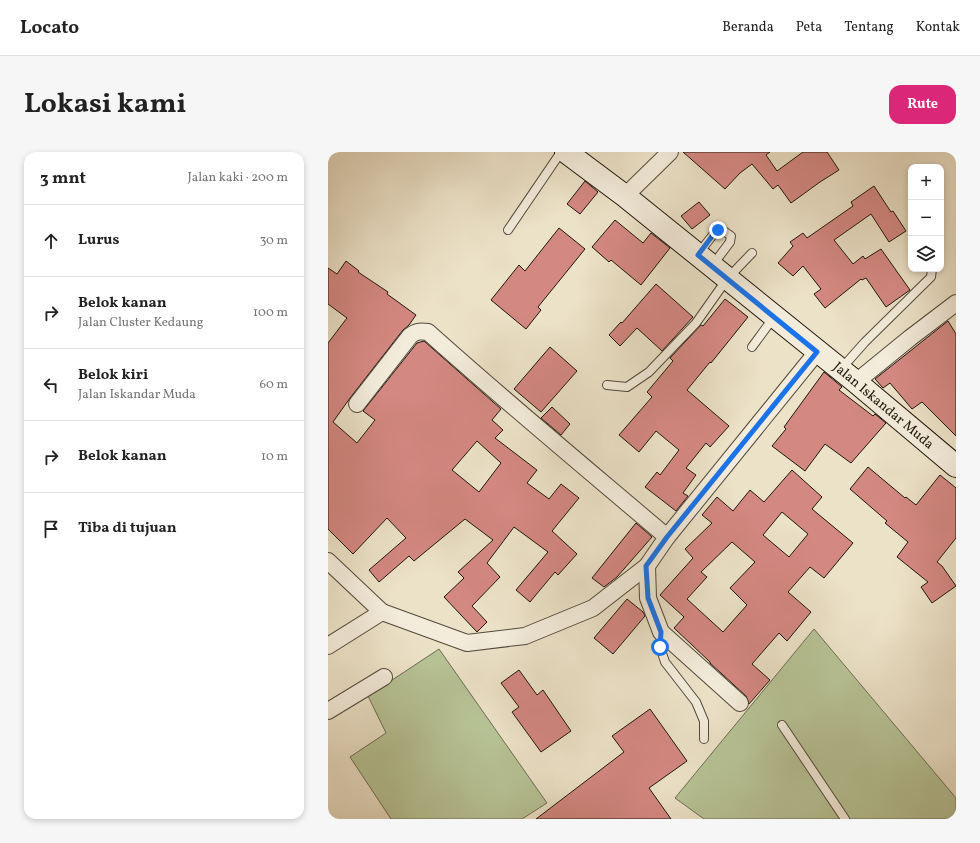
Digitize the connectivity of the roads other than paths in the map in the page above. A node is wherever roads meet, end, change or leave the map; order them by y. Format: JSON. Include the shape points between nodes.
{"nodes":[{"id":1,"x":561,"y":152,"type":"edge"},
{"id":2,"x":566,"y":152,"type":"edge"},
{"id":3,"x":670,"y":152,"type":"edge"},
{"id":4,"x":624,"y":196,"type":"junction"},
{"id":5,"x":508,"y":230,"type":"dead end"},
{"id":6,"x":752,"y":252,"type":"dead end"},
{"id":7,"x":712,"y":267,"type":"junction"},
{"id":8,"x":932,"y":272,"type":"edge"},
{"id":9,"x":956,"y":303,"type":"edge"},
{"id":10,"x":774,"y":317,"type":"junction"},
{"id":11,"x":752,"y":347,"type":"dead end"},
{"id":12,"x":817,"y":352,"type":"junction"},
{"id":13,"x":848,"y":376,"type":"junction"},
{"id":14,"x":607,"y":385,"type":"dead end"},
{"id":15,"x":357,"y":404,"type":"dead end"},
{"id":16,"x":953,"y":457,"type":"edge"},
{"id":17,"x":667,"y":537,"type":"junction"},
{"id":18,"x":328,"y":561,"type":"edge"},
{"id":19,"x":646,"y":566,"type":"junction"},
{"id":20,"x":382,"y":612,"type":"junction"},
{"id":21,"x":661,"y":632,"type":"junction"},
{"id":22,"x":328,"y":646,"type":"edge"},
{"id":23,"x":384,"y":677,"type":"dead end"},
{"id":24,"x":740,"y":703,"type":"dead end"},
{"id":25,"x":328,"y":711,"type":"edge"},
{"id":26,"x":782,"y":725,"type":"dead end"},
{"id":27,"x":704,"y":740,"type":"dead end"},
{"id":28,"x":845,"y":819,"type":"edge"}],
"edges":[{"from":1,"to":5,"type":"lane"},
{"from":2,"to":4,"type":"street","name":"Jalan Iskandar Muda"},
{"from":3,"to":4,"type":"street"},
{"from":4,"to":7,"type":"street","name":"Jalan Iskandar Muda"},
{"from":6,"to":7,"type":"lane"},
{"from":7,"to":10,"type":"street","name":"Jalan Iskandar Muda"},
{"from":7,"to":14,"type":"lane","via":[[696,324],[649,372],[626,387]]},
{"from":8,"to":13,"type":"lane","via":[[931,277],[865,342]]},
{"from":9,"to":13,"type":"street","via":[[910,338]]},
{"from":10,"to":11,"type":"lane"},
{"from":10,"to":12,"type":"street","name":"Jalan Iskandar Muda"},
{"from":12,"to":13,"type":"street","name":"Jalan Iskandar Muda"},
{"from":12,"to":17,"type":"street"},
{"from":13,"to":16,"type":"street","name":"Jalan Iskandar Muda"},
{"from":15,"to":17,"type":"street","via":[[410,336],[415,332],[428,332]]},
{"from":17,"to":19,"type":"street"},
{"from":18,"to":20,"type":"street"},
{"from":19,"to":20,"type":"street","via":[[593,608],[525,636],[466,644]]},
{"from":19,"to":21,"type":"street","via":[[648,598]]},
{"from":20,"to":22,"type":"street"},
{"from":21,"to":24,"type":"street"},
{"from":21,"to":27,"type":"lane","via":[[660,647],[665,662],[696,702],[704,721]]},
{"from":23,"to":25,"type":"street"},
{"from":26,"to":28,"type":"lane"}]}
